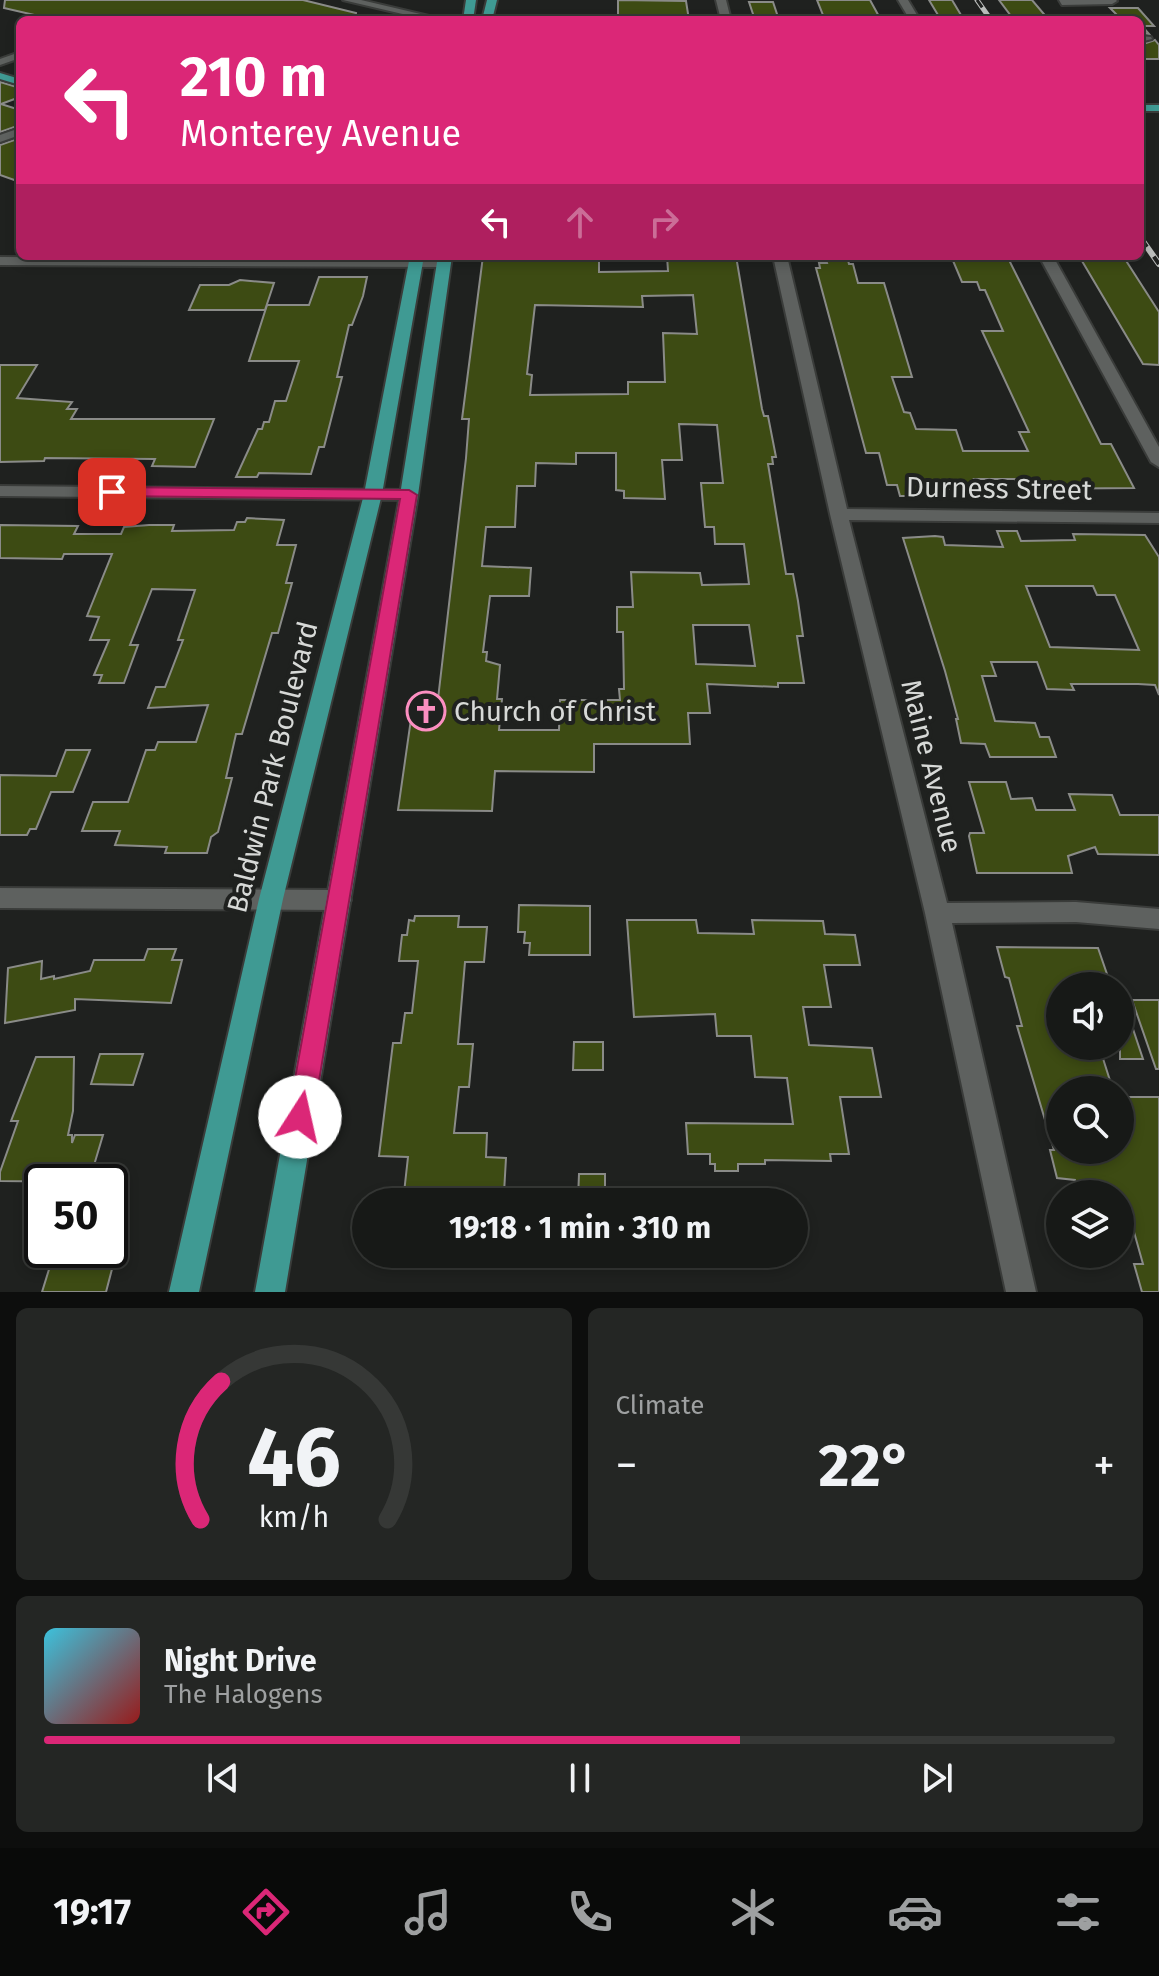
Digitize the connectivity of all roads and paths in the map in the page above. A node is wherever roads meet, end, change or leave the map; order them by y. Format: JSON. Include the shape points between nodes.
{"nodes":[{"id":1,"x":348,"y":0,"type":"edge"},
{"id":2,"x":1061,"y":1,"type":"edge"},
{"id":3,"x":1112,"y":1,"type":"edge"},
{"id":4,"x":1070,"y":11,"type":"dead end"},
{"id":5,"x":422,"y":16,"type":"edge"},
{"id":6,"x":208,"y":260,"type":"edge"},
{"id":7,"x":416,"y":260,"type":"edge"},
{"id":8,"x":445,"y":260,"type":"edge"},
{"id":9,"x":781,"y":260,"type":"edge"},
{"id":10,"x":1048,"y":260,"type":"edge"},
{"id":11,"x":0,"y":261,"type":"edge"},
{"id":12,"x":1159,"y":462,"type":"edge"},
{"id":13,"x":0,"y":491,"type":"edge"},
{"id":14,"x":373,"y":494,"type":"junction"},
{"id":15,"x":409,"y":495,"type":"junction"},
{"id":16,"x":839,"y":514,"type":"junction"},
{"id":17,"x":1159,"y":518,"type":"edge"},
{"id":18,"x":0,"y":898,"type":"edge"},
{"id":19,"x":271,"y":899,"type":"junction"},
{"id":20,"x":339,"y":900,"type":"junction"},
{"id":21,"x":937,"y":913,"type":"junction"},
{"id":22,"x":1159,"y":919,"type":"edge"},
{"id":23,"x":184,"y":1292,"type":"edge"},
{"id":24,"x":270,"y":1292,"type":"edge"},
{"id":25,"x":1021,"y":1292,"type":"edge"}],
"edges":[{"from":1,"to":5,"type":"street"},
{"from":2,"to":3,"type":"street"},
{"from":2,"to":4,"type":"street"},
{"from":6,"to":11,"type":"street"},
{"from":7,"to":14,"type":"main road","name":"Baldwin Park Boulevard"},
{"from":8,"to":15,"type":"main road"},
{"from":9,"to":16,"type":"street","name":"Maine Avenue"},
{"from":10,"to":12,"type":"street"},
{"from":13,"to":14,"type":"street"},
{"from":14,"to":15,"type":"street"},
{"from":14,"to":19,"type":"main road","name":"Baldwin Park Boulevard"},
{"from":15,"to":20,"type":"main road"},
{"from":16,"to":17,"type":"street","name":"Durness Street"},
{"from":16,"to":21,"type":"street","name":"Maine Avenue"},
{"from":18,"to":19,"type":"street"},
{"from":19,"to":20,"type":"street"},
{"from":19,"to":23,"type":"main road","name":"Baldwin Park Boulevard"},
{"from":20,"to":24,"type":"main road"},
{"from":21,"to":22,"type":"street"},
{"from":21,"to":25,"type":"street","name":"Maine Avenue"}]}
